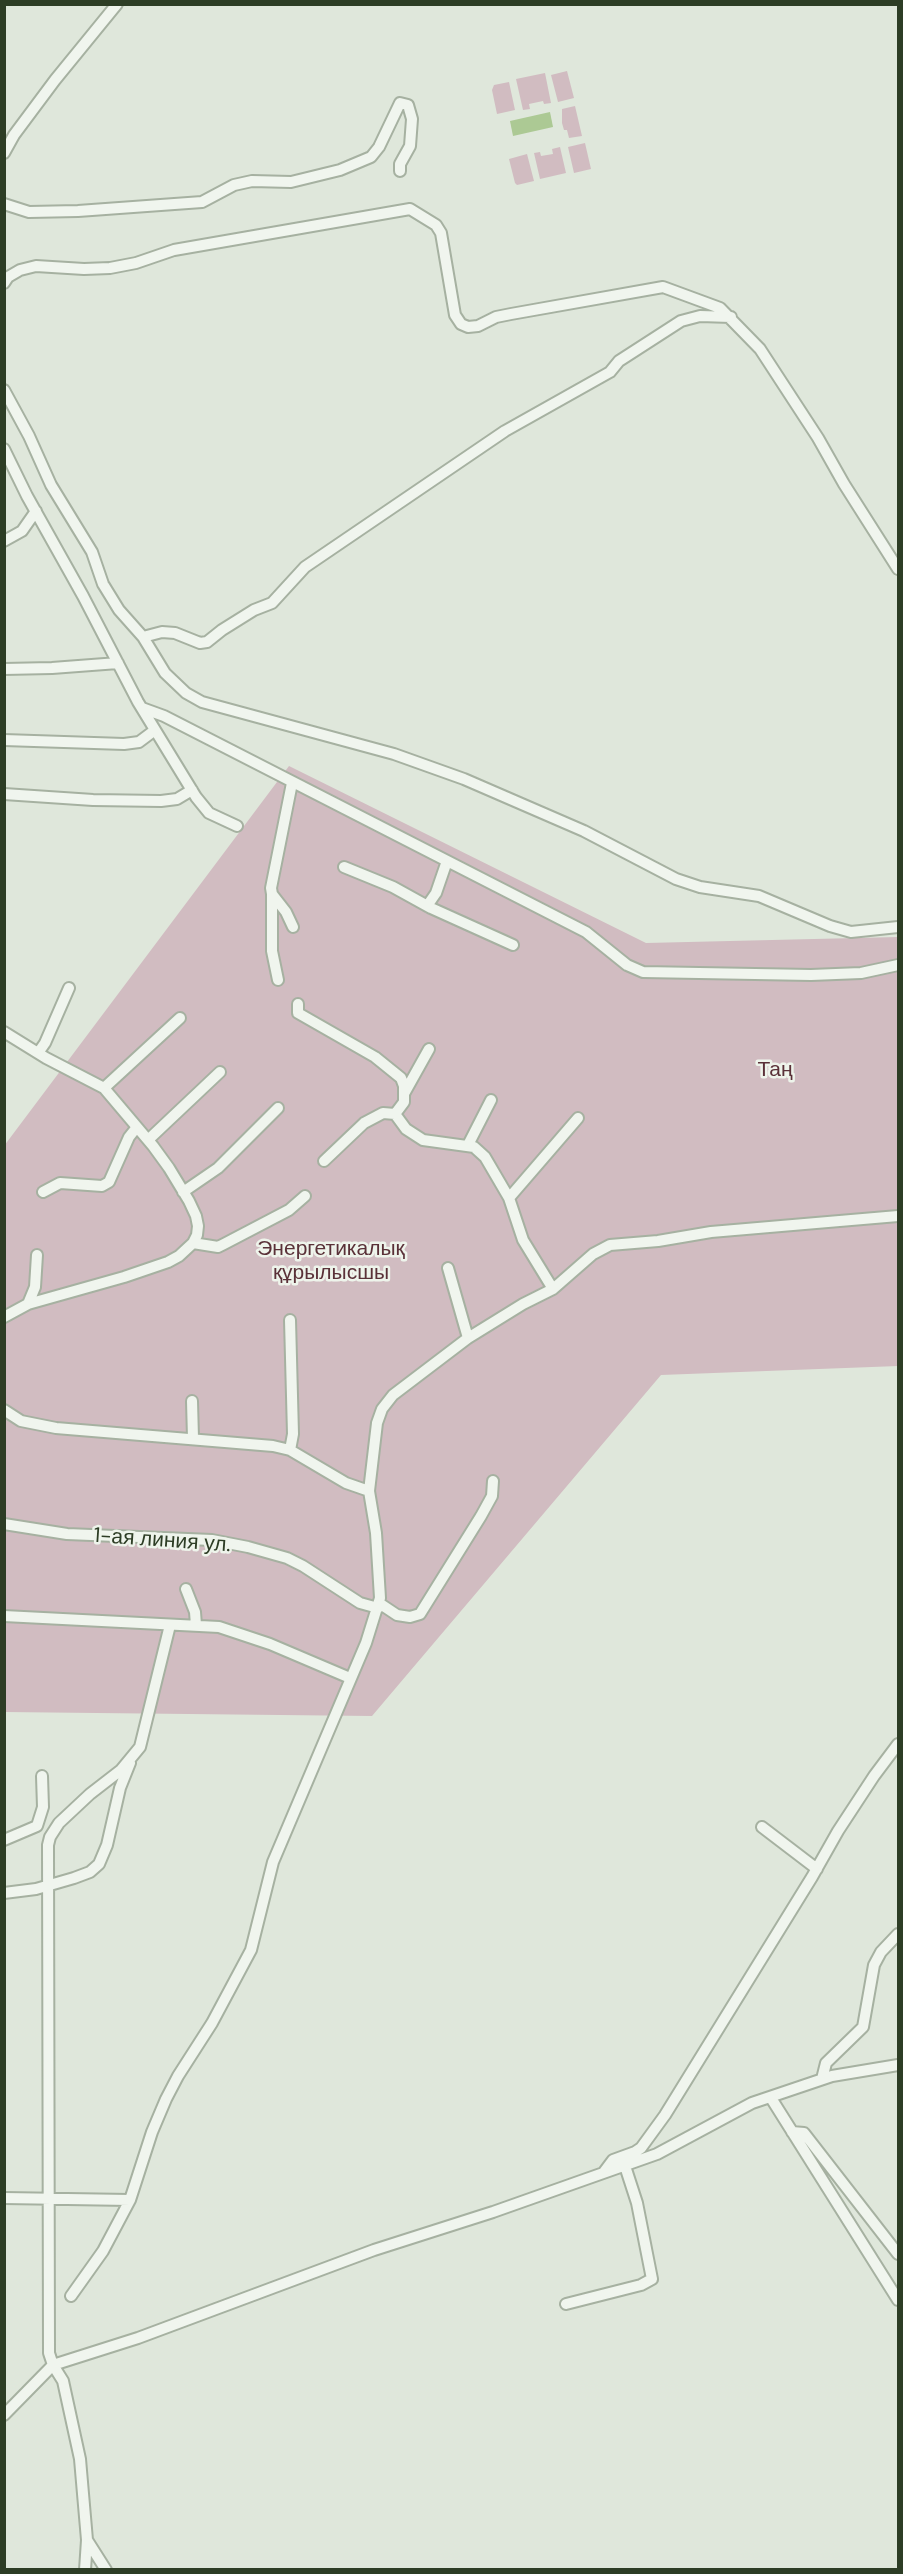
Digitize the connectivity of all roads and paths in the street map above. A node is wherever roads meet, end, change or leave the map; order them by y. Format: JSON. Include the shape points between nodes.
{"nodes":[{"id":1,"x":117,"y":4,"type":"edge"},
{"id":2,"x":4,"y":153,"type":"edge"},
{"id":3,"x":400,"y":171,"type":"dead end"},
{"id":4,"x":4,"y":204,"type":"edge"},
{"id":5,"x":4,"y":283,"type":"edge"},
{"id":6,"x":732,"y":317,"type":"junction"},
{"id":7,"x":4,"y":390,"type":"edge"},
{"id":8,"x":4,"y":449,"type":"edge"},
{"id":9,"x":7,"y":461,"type":"edge"},
{"id":10,"x":36,"y":511,"type":"junction"},
{"id":11,"x":5,"y":542,"type":"edge"},
{"id":12,"x":898,"y":569,"type":"edge"},
{"id":13,"x":142,"y":637,"type":"junction"},
{"id":14,"x":118,"y":663,"type":"junction"},
{"id":15,"x":4,"y":669,"type":"edge"},
{"id":16,"x":142,"y":708,"type":"junction"},
{"id":17,"x":155,"y":730,"type":"junction"},
{"id":18,"x":4,"y":740,"type":"edge"},
{"id":19,"x":292,"y":783,"type":"junction"},
{"id":20,"x":192,"y":790,"type":"junction"},
{"id":21,"x":4,"y":794,"type":"edge"},
{"id":22,"x":237,"y":826,"type":"dead end"},
{"id":23,"x":447,"y":861,"type":"junction"},
{"id":24,"x":344,"y":867,"type":"dead end"},
{"id":25,"x":272,"y":894,"type":"junction"},
{"id":26,"x":427,"y":906,"type":"junction"},
{"id":27,"x":293,"y":927,"type":"dead end"},
{"id":28,"x":898,"y":927,"type":"edge"},
{"id":29,"x":513,"y":945,"type":"dead end"},
{"id":30,"x":898,"y":965,"type":"edge"},
{"id":31,"x":278,"y":980,"type":"dead end"},
{"id":32,"x":69,"y":988,"type":"dead end"},
{"id":33,"x":298,"y":1004,"type":"dead end"},
{"id":34,"x":180,"y":1018,"type":"dead end"},
{"id":35,"x":4,"y":1032,"type":"edge"},
{"id":36,"x":429,"y":1049,"type":"dead end"},
{"id":37,"x":38,"y":1053,"type":"junction"},
{"id":38,"x":220,"y":1072,"type":"dead end"},
{"id":39,"x":104,"y":1088,"type":"junction"},
{"id":40,"x":404,"y":1092,"type":"junction"},
{"id":41,"x":491,"y":1100,"type":"dead end"},
{"id":42,"x":278,"y":1108,"type":"dead end"},
{"id":43,"x":395,"y":1113,"type":"junction"},
{"id":44,"x":578,"y":1118,"type":"dead end"},
{"id":45,"x":137,"y":1127,"type":"junction"},
{"id":46,"x":148,"y":1140,"type":"junction"},
{"id":47,"x":468,"y":1145,"type":"junction"},
{"id":48,"x":324,"y":1161,"type":"dead end"},
{"id":49,"x":44,"y":1192,"type":"dead end"},
{"id":50,"x":183,"y":1192,"type":"junction"},
{"id":51,"x":304,"y":1196,"type":"dead end"},
{"id":52,"x":509,"y":1198,"type":"junction"},
{"id":53,"x":898,"y":1216,"type":"edge"},
{"id":54,"x":192,"y":1243,"type":"junction"},
{"id":55,"x":37,"y":1255,"type":"dead end"},
{"id":56,"x":448,"y":1268,"type":"dead end"},
{"id":57,"x":553,"y":1289,"type":"junction"},
{"id":58,"x":28,"y":1304,"type":"junction"},
{"id":59,"x":4,"y":1317,"type":"edge"},
{"id":60,"x":290,"y":1320,"type":"dead end"},
{"id":61,"x":468,"y":1338,"type":"junction"},
{"id":62,"x":192,"y":1401,"type":"dead end"},
{"id":63,"x":4,"y":1410,"type":"edge"},
{"id":64,"x":193,"y":1438,"type":"junction"},
{"id":65,"x":290,"y":1450,"type":"junction"},
{"id":66,"x":493,"y":1481,"type":"dead end"},
{"id":67,"x":369,"y":1491,"type":"junction"},
{"id":68,"x":4,"y":1524,"type":"edge"},
{"id":69,"x":186,"y":1589,"type":"dead end"},
{"id":70,"x":378,"y":1606,"type":"junction"},
{"id":71,"x":4,"y":1617,"type":"edge"},
{"id":72,"x":170,"y":1625,"type":"junction"},
{"id":73,"x":196,"y":1625,"type":"junction"},
{"id":74,"x":350,"y":1678,"type":"junction"},
{"id":75,"x":898,"y":1744,"type":"edge"},
{"id":76,"x":132,"y":1759,"type":"junction"},
{"id":77,"x":42,"y":1776,"type":"dead end"},
{"id":78,"x":762,"y":1827,"type":"dead end"},
{"id":79,"x":4,"y":1840,"type":"edge"},
{"id":80,"x":817,"y":1869,"type":"junction"},
{"id":81,"x":49,"y":1885,"type":"junction"},
{"id":82,"x":4,"y":1893,"type":"edge"},
{"id":83,"x":898,"y":1934,"type":"edge"},
{"id":84,"x":898,"y":2065,"type":"edge"},
{"id":85,"x":822,"y":2079,"type":"junction"},
{"id":86,"x":771,"y":2098,"type":"junction"},
{"id":87,"x":792,"y":2132,"type":"junction"},
{"id":88,"x":625,"y":2166,"type":"junction"},
{"id":89,"x":604,"y":2172,"type":"junction"},
{"id":90,"x":4,"y":2198,"type":"edge"},
{"id":91,"x":50,"y":2199,"type":"junction"},
{"id":92,"x":130,"y":2200,"type":"junction"},
{"id":93,"x":898,"y":2254,"type":"edge"},
{"id":94,"x":71,"y":2296,"type":"dead end"},
{"id":95,"x":898,"y":2300,"type":"edge"},
{"id":96,"x":566,"y":2304,"type":"dead end"},
{"id":97,"x":53,"y":2366,"type":"junction"},
{"id":98,"x":4,"y":2415,"type":"edge"},
{"id":99,"x":87,"y":2540,"type":"junction"},
{"id":100,"x":85,"y":2570,"type":"edge"},
{"id":101,"x":106,"y":2570,"type":"edge"}],
"edges":[{"from":1,"to":2,"type":"street","via":[[55,80]]},
{"from":3,"to":4,"type":"street","via":[[410,146],[412,119],[408,105],[400,103],[371,157],[340,170],[291,182],[252,181],[234,185],[202,202],[29,212]]},
{"from":5,"to":6,"type":"street","via":[[20,270],[36,266],[110,268],[184,248],[410,209],[436,225],[441,233],[455,315],[460,324],[468,327],[511,314],[663,288],[720,308]]},
{"from":6,"to":12,"type":"street","via":[[775,370]]},
{"from":6,"to":13,"type":"street","via":[[700,316],[681,321],[619,361],[610,372],[505,431],[305,567],[272,603],[246,615],[207,642],[162,632]]},
{"from":7,"to":13,"type":"street","via":[[51,484],[92,552],[103,584]]},
{"from":8,"to":9,"type":"street"},
{"from":9,"to":10,"type":"street"},
{"from":10,"to":11,"type":"street","via":[[22,531]]},
{"from":10,"to":14,"type":"street"},
{"from":13,"to":28,"type":"street","via":[[165,673],[202,702],[394,754],[464,779],[700,887],[759,896],[851,932]]},
{"from":14,"to":15,"type":"street"},
{"from":14,"to":16,"type":"street"},
{"from":16,"to":17,"type":"street"},
{"from":16,"to":19,"type":"street"},
{"from":17,"to":18,"type":"street","via":[[139,742],[124,744]]},
{"from":17,"to":20,"type":"street"},
{"from":19,"to":23,"type":"street"},
{"from":19,"to":25,"type":"street"},
{"from":20,"to":21,"type":"street","via":[[177,799],[135,802]]},
{"from":20,"to":22,"type":"street","via":[[209,813]]},
{"from":23,"to":26,"type":"street"},
{"from":23,"to":30,"type":"street","via":[[586,932],[627,965],[643,972],[820,975],[861,973]]},
{"from":24,"to":26,"type":"street"},
{"from":25,"to":27,"type":"street"},
{"from":25,"to":31,"type":"street","via":[[272,951]]},
{"from":26,"to":29,"type":"street"},
{"from":32,"to":37,"type":"street"},
{"from":33,"to":40,"type":"street","via":[[297,1013],[391,1069],[401,1078]]},
{"from":34,"to":39,"type":"street"},
{"from":35,"to":37,"type":"street"},
{"from":36,"to":40,"type":"street"},
{"from":37,"to":39,"type":"street"},
{"from":38,"to":46,"type":"street"},
{"from":39,"to":45,"type":"street"},
{"from":40,"to":43,"type":"street","via":[[404,1102]]},
{"from":41,"to":47,"type":"street"},
{"from":42,"to":50,"type":"street","via":[[218,1168]]},
{"from":43,"to":47,"type":"street","via":[[414,1136]]},
{"from":43,"to":48,"type":"street","via":[[376,1115]]},
{"from":44,"to":52,"type":"street"},
{"from":45,"to":46,"type":"street"},
{"from":45,"to":49,"type":"street","via":[[109,1182],[102,1186],[60,1183]]},
{"from":46,"to":50,"type":"street"},
{"from":47,"to":52,"type":"street","via":[[485,1157]]},
{"from":50,"to":54,"type":"street","via":[[196,1216],[197,1235]]},
{"from":51,"to":54,"type":"street","via":[[290,1210],[230,1242],[218,1247]]},
{"from":52,"to":57,"type":"street","via":[[523,1240]]},
{"from":53,"to":57,"type":"street","via":[[610,1245],[593,1254]]},
{"from":54,"to":58,"type":"street","via":[[179,1256],[147,1270]]},
{"from":55,"to":58,"type":"street","via":[[35,1287]]},
{"from":56,"to":61,"type":"street"},
{"from":57,"to":61,"type":"street"},
{"from":58,"to":59,"type":"street"},
{"from":60,"to":65,"type":"street","via":[[294,1434]]},
{"from":61,"to":67,"type":"street","via":[[393,1395],[382,1409]]},
{"from":62,"to":64,"type":"street"},
{"from":63,"to":64,"type":"street","via":[[38,1426]]},
{"from":64,"to":65,"type":"street"},
{"from":65,"to":67,"type":"street","via":[[346,1483]]},
{"from":66,"to":70,"type":"street","name":"1-ая линия ул.","via":[[492,1496],[420,1614],[397,1615]]},
{"from":67,"to":70,"type":"street","via":[[376,1533]]},
{"from":68,"to":70,"type":"street","name":"1-ая линия ул.","via":[[67,1534],[212,1540],[248,1547],[287,1558],[360,1603]]},
{"from":69,"to":73,"type":"street"},
{"from":70,"to":74,"type":"street"},
{"from":71,"to":72,"type":"street"},
{"from":72,"to":73,"type":"street"},
{"from":72,"to":76,"type":"street","via":[[143,1738]]},
{"from":73,"to":74,"type":"street","via":[[243,1634]]},
{"from":74,"to":92,"type":"street","via":[[273,1862],[251,1950],[178,2076],[153,2132]]},
{"from":75,"to":80,"type":"street","via":[[838,1831]]},
{"from":76,"to":81,"type":"street","via":[[59,1823],[48,1845]]},
{"from":76,"to":81,"type":"street","via":[[99,1864],[90,1872]]},
{"from":77,"to":79,"type":"street","via":[[43,1807],[37,1826]]},
{"from":78,"to":80,"type":"street"},
{"from":80,"to":89,"type":"street","via":[[649,2139],[635,2152],[613,2160]]},
{"from":81,"to":82,"type":"street"},
{"from":81,"to":91,"type":"street"},
{"from":83,"to":85,"type":"street","via":[[874,1965],[863,2027],[826,2063]]},
{"from":84,"to":85,"type":"street"},
{"from":85,"to":86,"type":"street"},
{"from":86,"to":87,"type":"street"},
{"from":86,"to":88,"type":"street","via":[[731,2113],[657,2154]]},
{"from":87,"to":93,"type":"street","via":[[804,2133]]},
{"from":87,"to":95,"type":"street"},
{"from":88,"to":89,"type":"street"},
{"from":88,"to":96,"type":"street","via":[[637,2203],[651,2279]]},
{"from":89,"to":97,"type":"street"},
{"from":90,"to":91,"type":"street"},
{"from":91,"to":92,"type":"street"},
{"from":91,"to":97,"type":"street","via":[[49,2353]]},
{"from":92,"to":94,"type":"street"},
{"from":97,"to":98,"type":"street"},
{"from":97,"to":99,"type":"street","via":[[63,2381],[80,2459]]},
{"from":99,"to":100,"type":"street"},
{"from":99,"to":101,"type":"street"}]}
